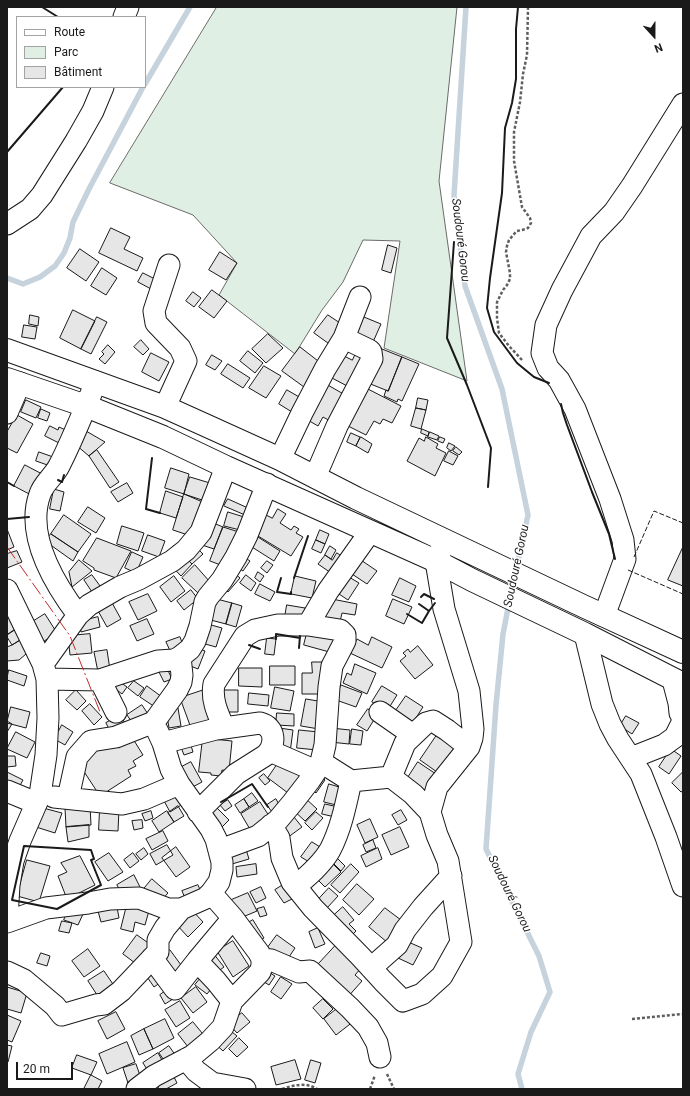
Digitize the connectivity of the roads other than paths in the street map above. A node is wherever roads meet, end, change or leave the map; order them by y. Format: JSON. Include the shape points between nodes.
{"nodes":[{"id":1,"x":103,"y":88,"type":"edge"},
{"id":2,"x":683,"y":104,"type":"edge"},
{"id":3,"x":7,"y":224,"type":"edge"},
{"id":4,"x":169,"y":265,"type":"dead end"},
{"id":5,"x":360,"y":297,"type":"dead end"},
{"id":6,"x":344,"y":338,"type":"junction"},
{"id":7,"x":7,"y":350,"type":"edge"},
{"id":8,"x":13,"y":381,"type":"edge"},
{"id":9,"x":96,"y":382,"type":"junction"},
{"id":10,"x":86,"y":406,"type":"junction"},
{"id":11,"x":165,"y":407,"type":"junction"},
{"id":12,"x":7,"y":413,"type":"edge"},
{"id":13,"x":280,"y":459,"type":"junction"},
{"id":14,"x":226,"y":467,"type":"junction"},
{"id":15,"x":315,"y":476,"type":"junction"},
{"id":16,"x":267,"y":484,"type":"junction"},
{"id":17,"x":370,"y":532,"type":"junction"},
{"id":18,"x":446,"y":541,"type":"junction"},
{"id":19,"x":436,"y":561,"type":"junction"},
{"id":20,"x":7,"y":590,"type":"edge"},
{"id":21,"x":78,"y":614,"type":"junction"},
{"id":22,"x":604,"y":616,"type":"junction"},
{"id":23,"x":308,"y":625,"type":"junction"},
{"id":24,"x":581,"y":633,"type":"junction"},
{"id":25,"x":683,"y":652,"type":"edge"},
{"id":26,"x":180,"y":657,"type":"junction"},
{"id":27,"x":45,"y":672,"type":"junction"},
{"id":28,"x":100,"y":680,"type":"junction"},
{"id":29,"x":181,"y":682,"type":"junction"},
{"id":30,"x":678,"y":682,"type":"edge"},
{"id":31,"x":214,"y":684,"type":"junction"},
{"id":32,"x":116,"y":712,"type":"dead end"},
{"id":33,"x":380,"y":712,"type":"dead end"},
{"id":34,"x":683,"y":719,"type":"edge"},
{"id":35,"x":154,"y":722,"type":"junction"},
{"id":36,"x":224,"y":728,"type":"junction"},
{"id":37,"x":413,"y":735,"type":"junction"},
{"id":38,"x":163,"y":743,"type":"junction"},
{"id":39,"x":469,"y":747,"type":"junction"},
{"id":40,"x":270,"y":751,"type":"junction"},
{"id":41,"x":631,"y":758,"type":"junction"},
{"id":42,"x":318,"y":767,"type":"junction"},
{"id":43,"x":391,"y":777,"type":"junction"},
{"id":44,"x":351,"y":781,"type":"junction"},
{"id":45,"x":179,"y":784,"type":"junction"},
{"id":46,"x":7,"y":791,"type":"edge"},
{"id":47,"x":68,"y":798,"type":"junction"},
{"id":48,"x":38,"y":799,"type":"junction"},
{"id":49,"x":198,"y":812,"type":"junction"},
{"id":50,"x":430,"y":812,"type":"junction"},
{"id":51,"x":271,"y":825,"type":"junction"},
{"id":52,"x":675,"y":836,"type":"edge"},
{"id":53,"x":220,"y":850,"type":"junction"},
{"id":54,"x":10,"y":862,"type":"edge"},
{"id":55,"x":451,"y":876,"type":"junction"},
{"id":56,"x":296,"y":886,"type":"junction"},
{"id":57,"x":683,"y":886,"type":"edge"},
{"id":58,"x":211,"y":893,"type":"junction"},
{"id":59,"x":181,"y":909,"type":"junction"},
{"id":60,"x":233,"y":918,"type":"junction"},
{"id":61,"x":7,"y":920,"type":"edge"},
{"id":62,"x":152,"y":958,"type":"junction"},
{"id":63,"x":262,"y":959,"type":"junction"},
{"id":64,"x":197,"y":961,"type":"junction"},
{"id":65,"x":371,"y":968,"type":"junction"},
{"id":66,"x":7,"y":972,"type":"edge"},
{"id":67,"x":232,"y":1001,"type":"junction"},
{"id":68,"x":380,"y":1057,"type":"dead end"},
{"id":69,"x":186,"y":1059,"type":"junction"},
{"id":70,"x":137,"y":1089,"type":"edge"},
{"id":71,"x":245,"y":1089,"type":"edge"}],
"edges":[{"from":1,"to":3,"type":"street","via":[[93,111],[42,195],[30,209]]},
{"from":2,"to":22,"type":"street","via":[[614,212],[591,236],[546,325],[542,352],[548,368],[559,380],[575,409],[623,540],[625,559]]},
{"from":4,"to":11,"type":"street","via":[[154,311],[156,323],[180,348],[186,361]]},
{"from":5,"to":6,"type":"street"},
{"from":6,"to":13,"type":"street","via":[[325,369]]},
{"from":6,"to":15,"type":"street","via":[[369,350],[372,359],[337,426]]},
{"from":7,"to":9,"type":"main road"},
{"from":8,"to":10,"type":"main road"},
{"from":8,"to":12,"type":"street"},
{"from":9,"to":10,"type":"street"},
{"from":9,"to":11,"type":"main road"},
{"from":10,"to":14,"type":"main road","via":[[163,437]]},
{"from":10,"to":21,"type":"street","via":[[58,467],[40,492],[36,506],[40,548],[52,576]]},
{"from":11,"to":13,"type":"main road"},
{"from":13,"to":15,"type":"main road"},
{"from":14,"to":16,"type":"main road"},
{"from":14,"to":21,"type":"street","via":[[201,532],[186,550],[172,561],[120,587]]},
{"from":15,"to":18,"type":"main road"},
{"from":16,"to":17,"type":"main road"},
{"from":16,"to":26,"type":"street","via":[[236,557],[205,602],[195,641],[190,650]]},
{"from":17,"to":19,"type":"main road"},
{"from":17,"to":23,"type":"street","via":[[328,591]]},
{"from":18,"to":19,"type":"street"},
{"from":18,"to":22,"type":"main road"},
{"from":19,"to":24,"type":"main road"},
{"from":19,"to":39,"type":"street","via":[[444,609],[469,691],[473,729]]},
{"from":20,"to":27,"type":"street"},
{"from":21,"to":27,"type":"street"},
{"from":22,"to":25,"type":"main road"},
{"from":23,"to":31,"type":"street","via":[[278,625],[255,630],[245,636]]},
{"from":23,"to":42,"type":"street","via":[[340,630],[345,635],[345,641],[332,666],[325,745]]},
{"from":24,"to":30,"type":"main road"},
{"from":24,"to":41,"type":"street","via":[[610,724]]},
{"from":26,"to":28,"type":"street","via":[[158,661]]},
{"from":26,"to":29,"type":"street"},
{"from":27,"to":28,"type":"street"},
{"from":27,"to":48,"type":"street","via":[[48,718],[46,755]]},
{"from":28,"to":32,"type":"street"},
{"from":29,"to":31,"type":"street"},
{"from":29,"to":35,"type":"street"},
{"from":30,"to":34,"type":"street","via":[[680,713]]},
{"from":31,"to":36,"type":"street","via":[[214,703]]},
{"from":33,"to":37,"type":"street"},
{"from":34,"to":41,"type":"street","via":[[675,737],[664,745]]},
{"from":35,"to":38,"type":"street"},
{"from":35,"to":47,"type":"street","via":[[116,737],[91,741],[77,757]]},
{"from":36,"to":38,"type":"street"},
{"from":36,"to":40,"type":"street","via":[[260,723],[266,725],[270,729],[273,741]]},
{"from":37,"to":39,"type":"street","via":[[426,723],[433,721]]},
{"from":37,"to":43,"type":"street","via":[[405,743]]},
{"from":38,"to":45,"type":"street"},
{"from":39,"to":50,"type":"street","via":[[437,787]]},
{"from":40,"to":42,"type":"street"},
{"from":40,"to":49,"type":"street","via":[[236,774]]},
{"from":41,"to":52,"type":"street"},
{"from":42,"to":44,"type":"street"},
{"from":42,"to":51,"type":"street","via":[[293,802]]},
{"from":43,"to":44,"type":"street"},
{"from":43,"to":50,"type":"street","via":[[413,794]]},
{"from":44,"to":56,"type":"street","via":[[330,851]]},
{"from":45,"to":47,"type":"street","via":[[144,799],[122,804]]},
{"from":45,"to":49,"type":"street"},
{"from":46,"to":48,"type":"street"},
{"from":47,"to":48,"type":"street"},
{"from":48,"to":54,"type":"street"},
{"from":49,"to":53,"type":"street","via":[[211,829]]},
{"from":50,"to":55,"type":"street"},
{"from":51,"to":53,"type":"street","via":[[258,836]]},
{"from":51,"to":56,"type":"street","via":[[279,838],[282,858]]},
{"from":52,"to":57,"type":"street"},
{"from":53,"to":58,"type":"street","via":[[222,870],[219,882]]},
{"from":54,"to":61,"type":"street"},
{"from":55,"to":65,"type":"street","via":[[423,907],[397,945]]},
{"from":55,"to":65,"type":"street","via":[[460,942],[442,976],[422,994],[403,1001]]},
{"from":56,"to":65,"type":"street","via":[[313,908]]},
{"from":58,"to":59,"type":"street","via":[[206,898]]},
{"from":58,"to":60,"type":"street"},
{"from":59,"to":61,"type":"street","via":[[168,908],[139,898],[110,899],[46,908]]},
{"from":59,"to":62,"type":"street","via":[[165,928],[158,940],[158,952]]},
{"from":60,"to":63,"type":"street"},
{"from":60,"to":64,"type":"street"},
{"from":62,"to":64,"type":"street","via":[[175,989]]},
{"from":62,"to":66,"type":"street","via":[[121,992],[104,1004],[62,1015],[24,980]]},
{"from":63,"to":67,"type":"street","via":[[260,972]]},
{"from":63,"to":68,"type":"street","via":[[271,960],[299,972],[310,971],[368,1027]]},
{"from":64,"to":67,"type":"street"},
{"from":67,"to":69,"type":"street","via":[[223,1027],[210,1041]]},
{"from":69,"to":70,"type":"street","via":[[154,1076]]},
{"from":69,"to":71,"type":"street","via":[[196,1071],[212,1083]]}]}
